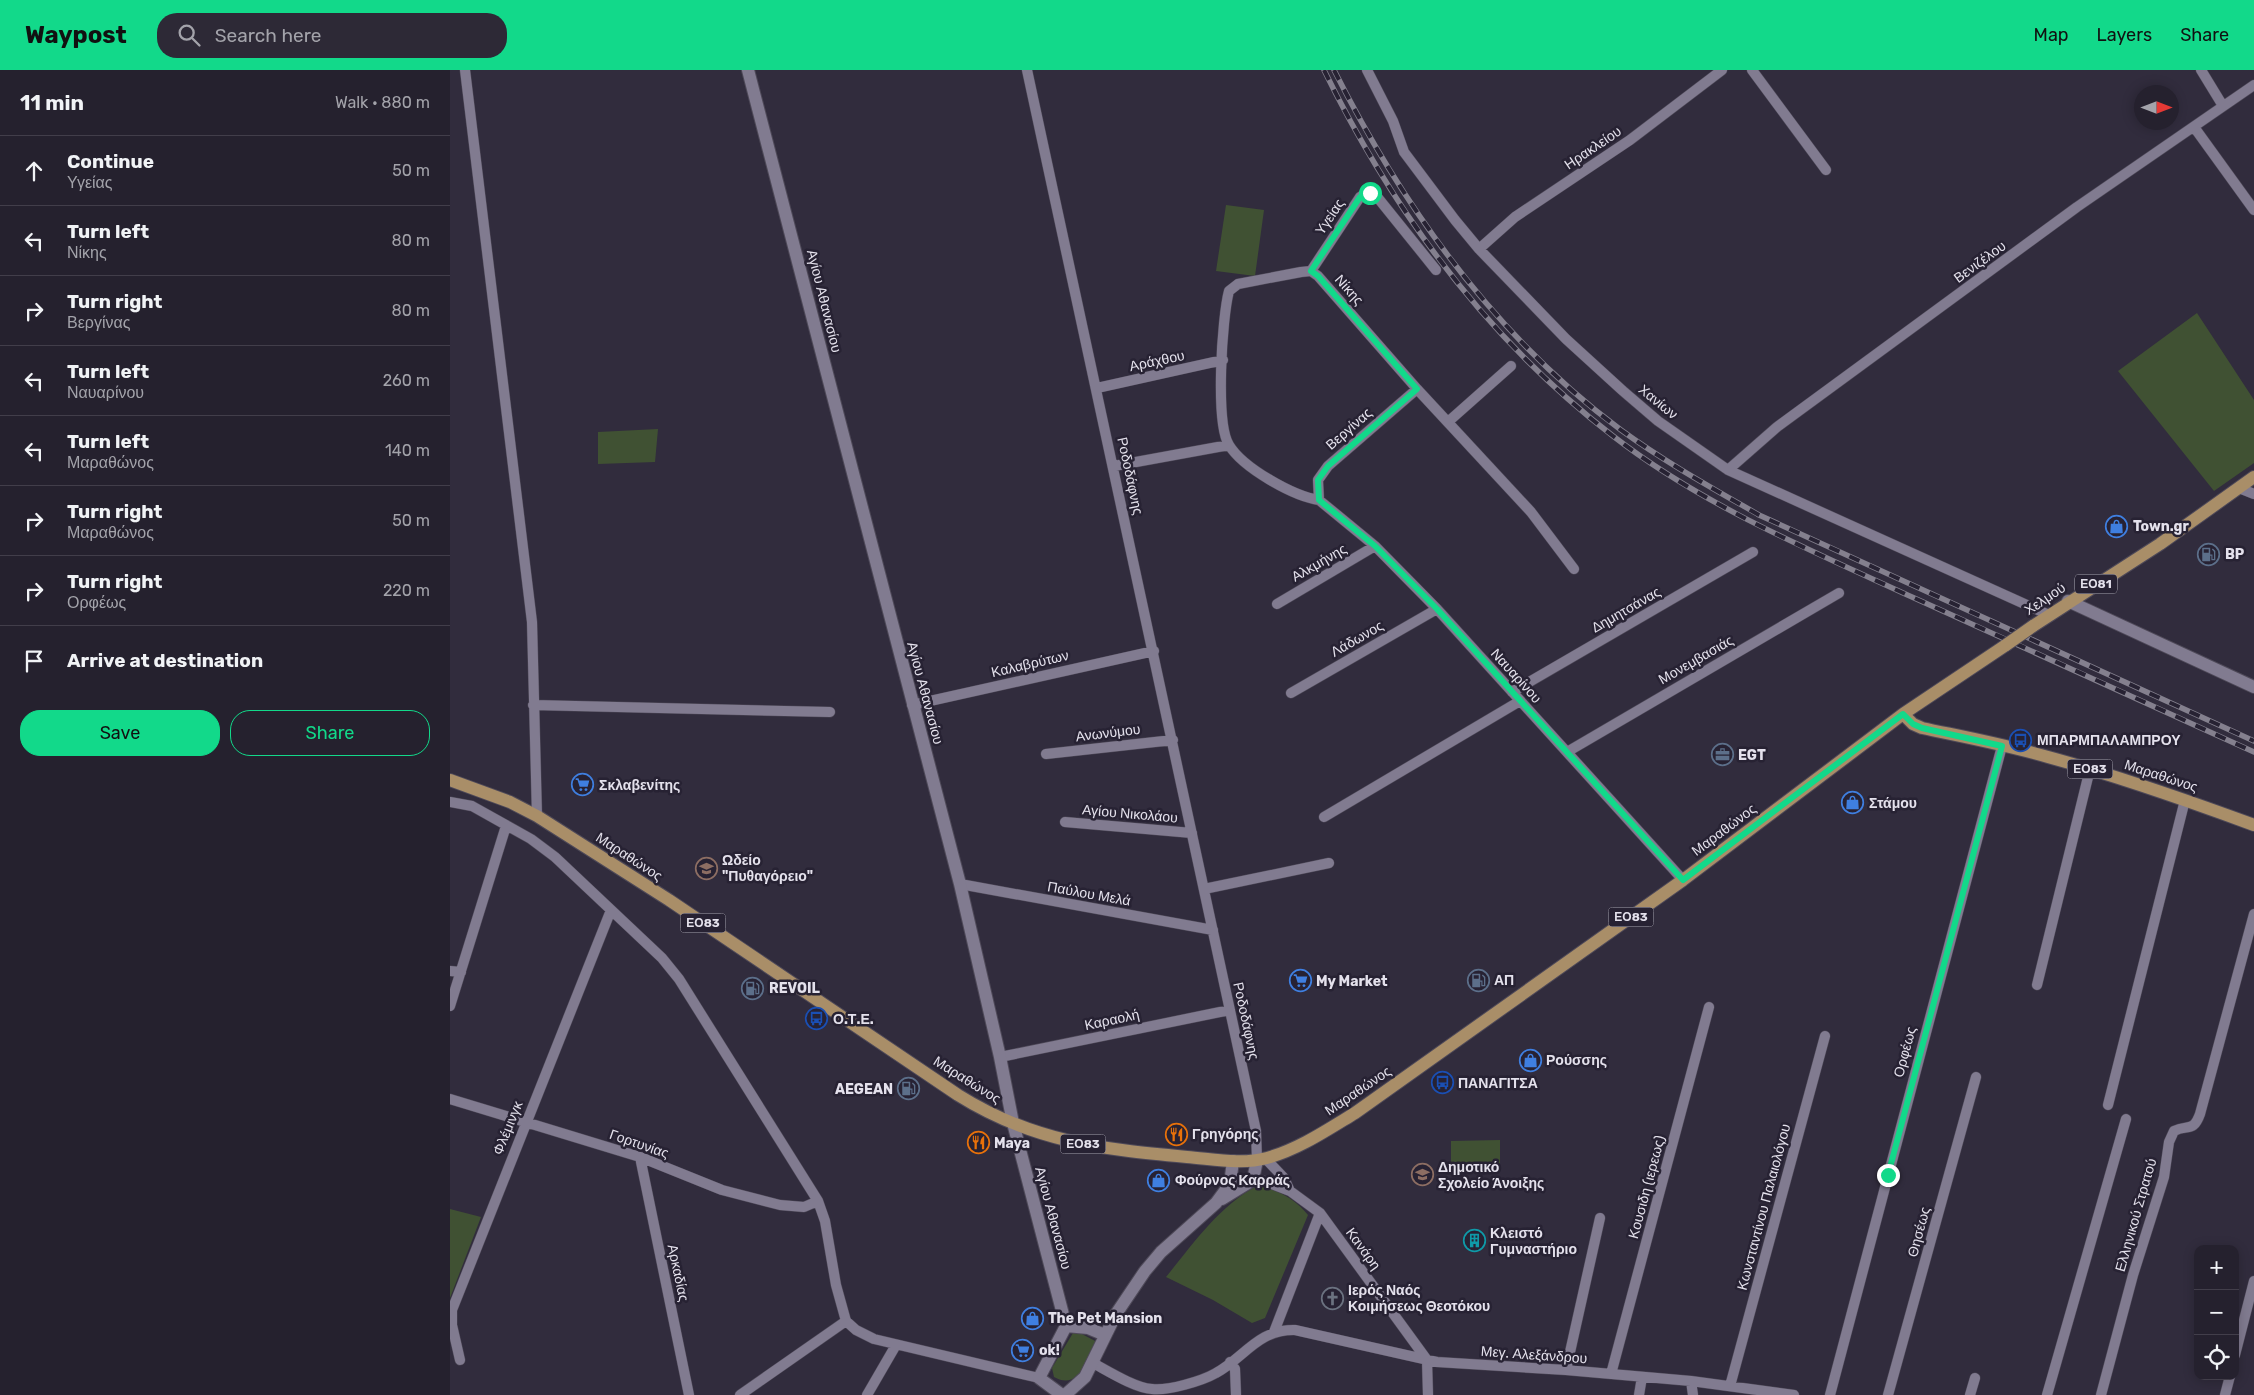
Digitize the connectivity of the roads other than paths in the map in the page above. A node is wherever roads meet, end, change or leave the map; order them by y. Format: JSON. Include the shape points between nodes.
{"nodes":[{"id":1,"x":465,"y":70,"type":"edge"},
{"id":2,"x":748,"y":70,"type":"edge"},
{"id":3,"x":1027,"y":70,"type":"edge"},
{"id":4,"x":1367,"y":70,"type":"edge"},
{"id":5,"x":1722,"y":70,"type":"edge"},
{"id":6,"x":1752,"y":70,"type":"edge"},
{"id":7,"x":2200,"y":70,"type":"edge"},
{"id":8,"x":2254,"y":85,"type":"edge"},
{"id":9,"x":2223,"y":106,"type":"junction"},
{"id":10,"x":2194,"y":127,"type":"junction"},
{"id":11,"x":1826,"y":170,"type":"dead end"},
{"id":12,"x":2254,"y":210,"type":"edge"},
{"id":13,"x":1479,"y":249,"type":"junction"},
{"id":14,"x":1436,"y":270,"type":"dead end"},
{"id":15,"x":1311,"y":271,"type":"junction"},
{"id":16,"x":1222,"y":360,"type":"junction"},
{"id":17,"x":1511,"y":366,"type":"dead end"},
{"id":18,"x":1097,"y":388,"type":"junction"},
{"id":19,"x":1417,"y":389,"type":"junction"},
{"id":20,"x":1449,"y":421,"type":"junction"},
{"id":21,"x":1229,"y":445,"type":"junction"},
{"id":22,"x":1114,"y":466,"type":"junction"},
{"id":23,"x":1728,"y":470,"type":"junction"},
{"id":24,"x":2254,"y":477,"type":"edge"},
{"id":25,"x":2239,"y":488,"type":"junction"},
{"id":26,"x":2254,"y":494,"type":"edge"},
{"id":27,"x":1319,"y":500,"type":"junction"},
{"id":28,"x":1375,"y":546,"type":"junction"},
{"id":29,"x":1753,"y":552,"type":"dead end"},
{"id":30,"x":1574,"y":569,"type":"dead end"},
{"id":31,"x":1839,"y":593,"type":"dead end"},
{"id":32,"x":2068,"y":601,"type":"junction"},
{"id":33,"x":1277,"y":604,"type":"dead end"},
{"id":34,"x":1437,"y":609,"type":"junction"},
{"id":35,"x":2049,"y":614,"type":"junction"},
{"id":36,"x":1154,"y":651,"type":"junction"},
{"id":37,"x":2254,"y":687,"type":"edge"},
{"id":38,"x":1512,"y":692,"type":"junction"},
{"id":39,"x":1291,"y":693,"type":"dead end"},
{"id":40,"x":1520,"y":700,"type":"junction"},
{"id":41,"x":533,"y":705,"type":"junction"},
{"id":42,"x":912,"y":705,"type":"junction"},
{"id":43,"x":830,"y":712,"type":"dead end"},
{"id":44,"x":1903,"y":714,"type":"junction"},
{"id":45,"x":1173,"y":740,"type":"junction"},
{"id":46,"x":2002,"y":746,"type":"junction"},
{"id":47,"x":1567,"y":752,"type":"junction"},
{"id":48,"x":1046,"y":754,"type":"dead end"},
{"id":49,"x":2090,"y":769,"type":"junction"},
{"id":50,"x":450,"y":780,"type":"edge"},
{"id":51,"x":2185,"y":800,"type":"junction"},
{"id":52,"x":450,"y":802,"type":"edge"},
{"id":53,"x":537,"y":816,"type":"junction"},
{"id":54,"x":1324,"y":817,"type":"dead end"},
{"id":55,"x":1065,"y":822,"type":"dead end"},
{"id":56,"x":2254,"y":825,"type":"edge"},
{"id":57,"x":506,"y":826,"type":"junction"},
{"id":58,"x":1192,"y":833,"type":"junction"},
{"id":59,"x":1329,"y":863,"type":"dead end"},
{"id":60,"x":1683,"y":880,"type":"junction"},
{"id":61,"x":960,"y":884,"type":"junction"},
{"id":62,"x":1204,"y":889,"type":"junction"},
{"id":63,"x":611,"y":910,"type":"junction"},
{"id":64,"x":2254,"y":914,"type":"edge"},
{"id":65,"x":1213,"y":930,"type":"junction"},
{"id":66,"x":455,"y":972,"type":"edge"},
{"id":67,"x":2037,"y":985,"type":"dead end"},
{"id":68,"x":450,"y":1006,"type":"edge"},
{"id":69,"x":1709,"y":1007,"type":"dead end"},
{"id":70,"x":1230,"y":1010,"type":"junction"},
{"id":71,"x":1825,"y":1036,"type":"dead end"},
{"id":72,"x":1000,"y":1057,"type":"junction"},
{"id":73,"x":1976,"y":1077,"type":"dead end"},
{"id":74,"x":450,"y":1099,"type":"edge"},
{"id":75,"x":2108,"y":1105,"type":"dead end"},
{"id":76,"x":2126,"y":1119,"type":"dead end"},
{"id":77,"x":526,"y":1121,"type":"junction"},
{"id":78,"x":1013,"y":1123,"type":"junction"},
{"id":79,"x":640,"y":1157,"type":"junction"},
{"id":80,"x":1261,"y":1159,"type":"junction"},
{"id":81,"x":1233,"y":1161,"type":"junction"},
{"id":82,"x":1253,"y":1180,"type":"junction"},
{"id":83,"x":1290,"y":1191,"type":"junction"},
{"id":84,"x":818,"y":1201,"type":"junction"},
{"id":85,"x":1216,"y":1203,"type":"junction"},
{"id":86,"x":1320,"y":1213,"type":"junction"},
{"id":87,"x":1600,"y":1218,"type":"dead end"},
{"id":88,"x":2254,"y":1284,"type":"edge"},
{"id":89,"x":846,"y":1321,"type":"junction"},
{"id":90,"x":1066,"y":1326,"type":"junction"},
{"id":91,"x":1274,"y":1332,"type":"junction"},
{"id":92,"x":1105,"y":1335,"type":"junction"},
{"id":93,"x":2239,"y":1339,"type":"edge"},
{"id":94,"x":896,"y":1345,"type":"junction"},
{"id":95,"x":460,"y":1360,"type":"dead end"},
{"id":96,"x":1427,"y":1360,"type":"junction"},
{"id":97,"x":1230,"y":1362,"type":"junction"},
{"id":98,"x":1093,"y":1363,"type":"junction"},
{"id":99,"x":1566,"y":1370,"type":"junction"},
{"id":100,"x":1611,"y":1374,"type":"junction"},
{"id":101,"x":1642,"y":1377,"type":"junction"},
{"id":102,"x":1039,"y":1378,"type":"junction"},
{"id":103,"x":1975,"y":1378,"type":"dead end"},
{"id":104,"x":2229,"y":1380,"type":"edge"},
{"id":105,"x":1691,"y":1381,"type":"junction"},
{"id":106,"x":1730,"y":1386,"type":"junction"},
{"id":107,"x":689,"y":1395,"type":"edge"},
{"id":108,"x":740,"y":1395,"type":"edge"},
{"id":109,"x":866,"y":1395,"type":"edge"},
{"id":110,"x":1064,"y":1395,"type":"edge"},
{"id":111,"x":1236,"y":1395,"type":"edge"},
{"id":112,"x":1428,"y":1395,"type":"edge"},
{"id":113,"x":1639,"y":1395,"type":"edge"},
{"id":114,"x":1693,"y":1395,"type":"edge"},
{"id":115,"x":1790,"y":1395,"type":"edge"},
{"id":116,"x":1830,"y":1395,"type":"edge"},
{"id":117,"x":1888,"y":1395,"type":"edge"},
{"id":118,"x":1970,"y":1395,"type":"edge"},
{"id":119,"x":2047,"y":1395,"type":"edge"},
{"id":120,"x":2101,"y":1395,"type":"edge"},
{"id":121,"x":2225,"y":1395,"type":"edge"}],
"edges":[{"from":1,"to":41,"type":"street","via":[[532,622]]},
{"from":2,"to":42,"type":"street","name":"Αγίου Αθανασίου"},
{"from":3,"to":18,"type":"street","name":"Ροδοδάφνης"},
{"from":4,"to":13,"type":"street","name":"Χανίων","via":[[1404,152]]},
{"from":5,"to":13,"type":"street","name":"Ηρακλείου","via":[[1630,140],[1515,217]]},
{"from":6,"to":11,"type":"street"},
{"from":7,"to":9,"type":"street"},
{"from":8,"to":9,"type":"street","name":"Βενιζέλου"},
{"from":9,"to":10,"type":"street","name":"Βενιζέλου"},
{"from":10,"to":12,"type":"street"},
{"from":10,"to":23,"type":"street","name":"Βενιζέλου","via":[[2069,213],[1793,416]]},
{"from":13,"to":23,"type":"street","name":"Χανίων","via":[[1566,339],[1623,392]]},
{"from":14,"to":15,"type":"street","name":"Υγείας","via":[[1378,198],[1365,193]]},
{"from":15,"to":16,"type":"street","via":[[1259,279],[1238,284],[1229,290]]},
{"from":15,"to":19,"type":"street","name":"Νίκης"},
{"from":16,"to":18,"type":"street","name":"Αράχθου"},
{"from":16,"to":21,"type":"street","via":[[1222,416]]},
{"from":17,"to":20,"type":"street"},
{"from":18,"to":22,"type":"street","name":"Ροδοδάφνης"},
{"from":19,"to":20,"type":"street","name":"Νίκης"},
{"from":19,"to":27,"type":"street","name":"Βεργίνας","via":[[1328,466],[1318,480]]},
{"from":20,"to":30,"type":"street","name":"Νίκης","via":[[1531,512]]},
{"from":21,"to":22,"type":"street"},
{"from":21,"to":27,"type":"street","via":[[1248,465],[1298,495]]},
{"from":22,"to":36,"type":"street","name":"Ροδοδάφνης"},
{"from":23,"to":35,"type":"street","name":"Χανίων"},
{"from":24,"to":25,"type":"main road","name":"Χελμού","number":"ΕΟ81"},
{"from":25,"to":26,"type":"street"},
{"from":25,"to":32,"type":"main road","name":"Χελμού","number":"ΕΟ81","via":[[2160,544]]},
{"from":27,"to":28,"type":"street","name":"Ναυαρίνου"},
{"from":28,"to":33,"type":"street","name":"Αλκμήνης"},
{"from":28,"to":34,"type":"street","name":"Ναυαρίνου"},
{"from":29,"to":38,"type":"street","name":"Δημητσάνας"},
{"from":31,"to":47,"type":"street","name":"Μονεμβασιάς"},
{"from":32,"to":35,"type":"main road","name":"Χελμού","number":"ΕΟ81"},
{"from":32,"to":37,"type":"street"},
{"from":34,"to":38,"type":"street","name":"Ναυαρίνου"},
{"from":34,"to":39,"type":"street","name":"Λάδωνος"},
{"from":35,"to":44,"type":"main road","name":"Χελμού","number":"ΕΟ81","bridge":true},
{"from":36,"to":42,"type":"street","name":"Καλαβρύτων"},
{"from":36,"to":45,"type":"street","name":"Ροδοδάφνης"},
{"from":38,"to":40,"type":"street","name":"Ναυαρίνου"},
{"from":40,"to":47,"type":"street","name":"Ναυαρίνου"},
{"from":40,"to":54,"type":"street"},
{"from":41,"to":43,"type":"street"},
{"from":41,"to":53,"type":"street"},
{"from":42,"to":61,"type":"street","name":"Αγίου Αθανασίου"},
{"from":44,"to":46,"type":"main road","name":"Μαραθώνος","number":"ΕΟ83","via":[[1922,728]]},
{"from":44,"to":60,"type":"main road","name":"Μαραθώνος","number":"ΕΟ83"},
{"from":45,"to":48,"type":"street","name":"Ανωνύμου"},
{"from":45,"to":58,"type":"street","name":"Ροδοδάφνης"},
{"from":46,"to":49,"type":"main road","name":"Μαραθώνος","number":"ΕΟ83"},
{"from":46,"to":116,"type":"street","name":"Ορφέως"},
{"from":47,"to":60,"type":"street","name":"Ναυαρίνου"},
{"from":49,"to":51,"type":"main road","name":"Μαραθώνος","number":"ΕΟ83"},
{"from":49,"to":67,"type":"street"},
{"from":50,"to":53,"type":"main road","name":"Μαραθώνος","number":"ΕΟ83","via":[[510,802]]},
{"from":51,"to":56,"type":"main road","name":"Μαραθώνος","number":"ΕΟ83"},
{"from":51,"to":75,"type":"street"},
{"from":52,"to":57,"type":"street","via":[[472,806]]},
{"from":53,"to":78,"type":"main road","name":"Μαραθώνος","number":"ΕΟ83","via":[[663,896],[958,1095]]},
{"from":55,"to":58,"type":"street","name":"Αγίου Νικολάου"},
{"from":57,"to":63,"type":"street","via":[[555,857]]},
{"from":57,"to":66,"type":"street"},
{"from":58,"to":62,"type":"street","name":"Ροδοδάφνης"},
{"from":59,"to":62,"type":"street"},
{"from":60,"to":80,"type":"main road","name":"Μαραθώνος","number":"ΕΟ83","via":[[1355,1113],[1303,1144]]},
{"from":61,"to":65,"type":"street","name":"Παύλου Μελά"},
{"from":61,"to":72,"type":"street","name":"Αγίου Αθανασίου"},
{"from":62,"to":65,"type":"street","name":"Ροδοδάφνης"},
{"from":63,"to":77,"type":"street","name":"Φλέμινγκ"},
{"from":63,"to":84,"type":"street","via":[[680,979]]},
{"from":64,"to":120,"type":"street","name":"Ελληνικού Στρατού","via":[[2200,1114],[2191,1128],[2174,1130],[2169,1142],[2164,1177],[2133,1275]]},
{"from":65,"to":70,"type":"street","name":"Ροδοδάφνης"},
{"from":66,"to":68,"type":"street"},
{"from":69,"to":100,"type":"street","name":"Κουσιδη (ιερεως)"},
{"from":70,"to":72,"type":"street","name":"Καραολή"},
{"from":70,"to":80,"type":"street","name":"Ροδοδάφνης"},
{"from":71,"to":106,"type":"street","name":"Κωνσταντίνου Παλαιολόγου"},
{"from":72,"to":78,"type":"street","name":"Αγίου Αθανασίου"},
{"from":73,"to":117,"type":"street","name":"Θησέως"},
{"from":74,"to":77,"type":"street","name":"Γορτυνίας"},
{"from":76,"to":119,"type":"street"},
{"from":77,"to":79,"type":"street","name":"Γορτυνίας"},
{"from":77,"to":95,"type":"street","name":"Φλέμινγκ","via":[[452,1310]]},
{"from":78,"to":81,"type":"main road","name":"Μαραθώνος","number":"ΕΟ83","via":[[1050,1137],[1101,1147]]},
{"from":78,"to":90,"type":"street","name":"Αγίου Αθανασίου"},
{"from":79,"to":84,"type":"street","name":"Γορτυνίας","via":[[722,1190],[780,1205],[804,1207]]},
{"from":79,"to":107,"type":"street","name":"Αρκαδίας"},
{"from":80,"to":81,"type":"main road","name":"Μαραθώνος","number":"ΕΟ83"},
{"from":80,"to":82,"type":"street"},
{"from":80,"to":83,"type":"street","name":"Κανάρη","via":[[1284,1178]]},
{"from":81,"to":85,"type":"street","via":[[1232,1180]]},
{"from":82,"to":83,"type":"street"},
{"from":82,"to":85,"type":"street"},
{"from":83,"to":86,"type":"street","name":"Κανάρη"},
{"from":84,"to":89,"type":"street"},
{"from":85,"to":92,"type":"street","via":[[1153,1261],[1125,1299]]},
{"from":86,"to":91,"type":"street"},
{"from":86,"to":96,"type":"street","name":"Κανάρη"},
{"from":87,"to":99,"type":"street"},
{"from":88,"to":93,"type":"street"},
{"from":89,"to":94,"type":"street","via":[[874,1339]]},
{"from":89,"to":108,"type":"street"},
{"from":90,"to":92,"type":"street","via":[[1088,1328]]},
{"from":90,"to":102,"type":"street"},
{"from":91,"to":96,"type":"street","name":"Μεγ. Αλεξάνδρου","via":[[1295,1330]]},
{"from":91,"to":97,"type":"street"},
{"from":92,"to":98,"type":"street"},
{"from":94,"to":102,"type":"street"},
{"from":94,"to":109,"type":"street"},
{"from":96,"to":99,"type":"street","name":"Μεγ. Αλεξάνδρου"},
{"from":96,"to":112,"type":"street"},
{"from":97,"to":98,"type":"street","via":[[1200,1380],[1152,1390]]},
{"from":97,"to":111,"type":"street","via":[[1235,1369]]},
{"from":98,"to":110,"type":"street","via":[[1085,1377]]},
{"from":99,"to":100,"type":"street","name":"Μεγ. Αλεξάνδρου"},
{"from":100,"to":101,"type":"street","name":"Μεγ. Αλεξάνδρου"},
{"from":101,"to":105,"type":"street","name":"Μεγ. Αλεξάνδρου"},
{"from":101,"to":113,"type":"street"},
{"from":102,"to":110,"type":"street"},
{"from":103,"to":118,"type":"street"},
{"from":104,"to":121,"type":"street"},
{"from":105,"to":106,"type":"street","name":"Μεγ. Αλεξάνδρου"},
{"from":105,"to":114,"type":"street"},
{"from":106,"to":115,"type":"street","name":"Μεγ. Αλεξάνδρου"}]}
